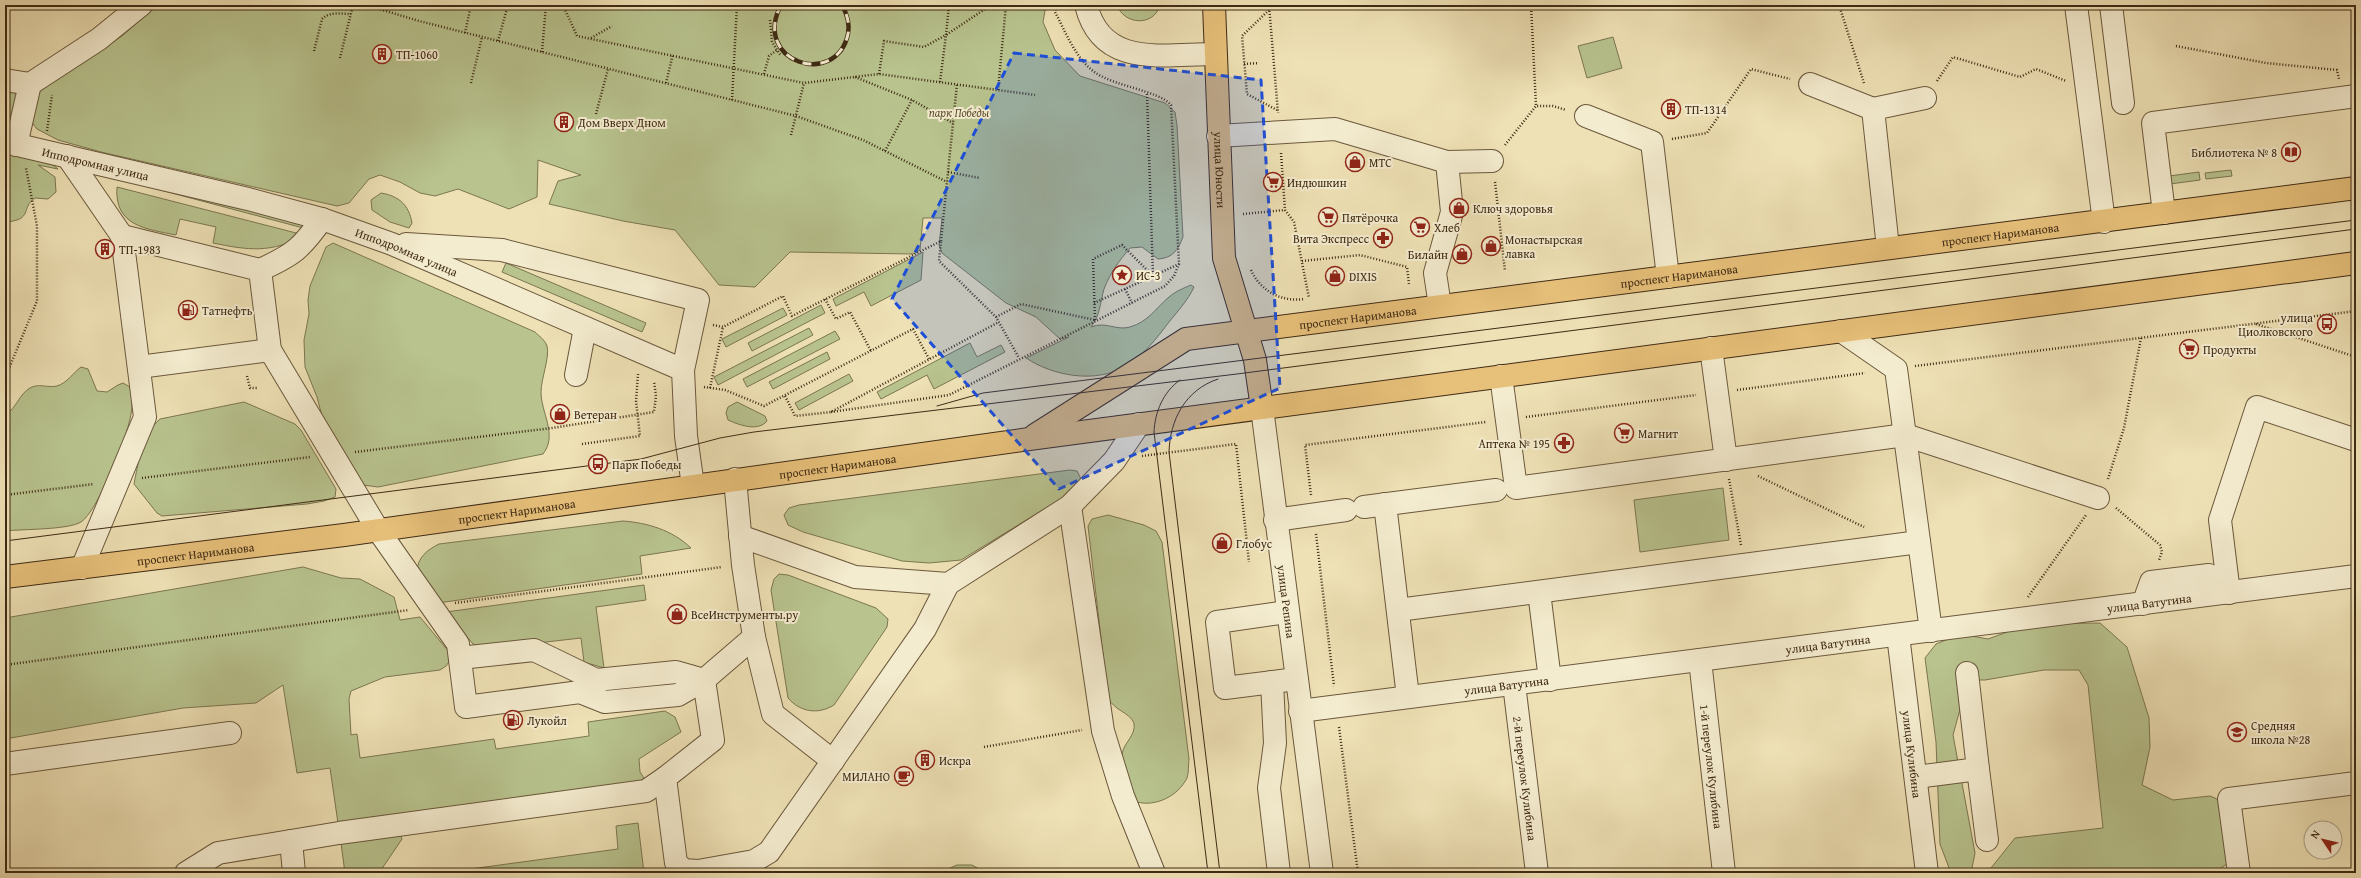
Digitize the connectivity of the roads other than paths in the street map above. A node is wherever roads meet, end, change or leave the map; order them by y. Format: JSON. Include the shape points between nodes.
{"nodes":[{"id":1,"x":141,"y":5,"type":"edge"},
{"id":2,"x":1086,"y":5,"type":"edge"},
{"id":3,"x":1214,"y":5,"type":"edge"},
{"id":4,"x":2076,"y":5,"type":"edge"},
{"id":5,"x":2111,"y":5,"type":"edge"},
{"id":6,"x":1215,"y":54,"type":"junction"},
{"id":7,"x":5,"y":80,"type":"edge"},
{"id":8,"x":30,"y":84,"type":"junction"},
{"id":9,"x":1810,"y":84,"type":"road end"},
{"id":10,"x":2349,"y":97,"type":"edge"},
{"id":11,"x":1925,"y":98,"type":"road end"},
{"id":12,"x":2123,"y":103,"type":"dead end"},
{"id":13,"x":1873,"y":108,"type":"junction"},
{"id":14,"x":1586,"y":116,"type":"road end"},
{"id":15,"x":1218,"y":136,"type":"junction"},
{"id":16,"x":10,"y":143,"type":"edge"},
{"id":17,"x":67,"y":156,"type":"junction"},
{"id":18,"x":1492,"y":161,"type":"road end"},
{"id":19,"x":1447,"y":162,"type":"junction"},
{"id":20,"x":2356,"y":188,"type":"edge"},
{"id":21,"x":2164,"y":213,"type":"junction"},
{"id":22,"x":322,"y":219,"type":"junction"},
{"id":23,"x":2104,"y":222,"type":"junction"},
{"id":24,"x":122,"y":236,"type":"junction"},
{"id":25,"x":392,"y":244,"type":"junction"},
{"id":26,"x":1888,"y":248,"type":"junction"},
{"id":27,"x":2356,"y":263,"type":"edge"},
{"id":28,"x":260,"y":270,"type":"junction"},
{"id":29,"x":1668,"y":277,"type":"junction"},
{"id":30,"x":1440,"y":306,"type":"junction"},
{"id":31,"x":585,"y":328,"type":"junction"},
{"id":32,"x":1246,"y":331,"type":"junction"},
{"id":33,"x":1841,"y":331,"type":"junction"},
{"id":34,"x":1711,"y":348,"type":"junction"},
{"id":35,"x":270,"y":350,"type":"junction"},
{"id":36,"x":139,"y":367,"type":"junction"},
{"id":37,"x":683,"y":370,"type":"junction"},
{"id":38,"x":576,"y":374,"type":"dead end"},
{"id":39,"x":1501,"y":376,"type":"junction"},
{"id":40,"x":1262,"y":408,"type":"junction"},
{"id":41,"x":1139,"y":424,"type":"junction"},
{"id":42,"x":1905,"y":435,"type":"junction"},
{"id":43,"x":1029,"y":439,"type":"junction"},
{"id":44,"x":2356,"y":440,"type":"edge"},
{"id":45,"x":1726,"y":460,"type":"junction"},
{"id":46,"x":735,"y":479,"type":"junction"},
{"id":47,"x":693,"y":486,"type":"junction"},
{"id":48,"x":1496,"y":490,"type":"dead end"},
{"id":49,"x":2100,"y":498,"type":"road end"},
{"id":50,"x":1385,"y":504,"type":"junction"},
{"id":51,"x":1070,"y":506,"type":"junction"},
{"id":52,"x":1275,"y":520,"type":"junction"},
{"id":53,"x":378,"y":530,"type":"junction"},
{"id":54,"x":740,"y":536,"type":"junction"},
{"id":55,"x":1919,"y":542,"type":"junction"},
{"id":56,"x":82,"y":568,"type":"junction"},
{"id":57,"x":2209,"y":575,"type":"dead end"},
{"id":58,"x":2356,"y":576,"type":"edge"},
{"id":59,"x":5,"y":577,"type":"edge"},
{"id":60,"x":948,"y":584,"type":"junction"},
{"id":61,"x":1538,"y":592,"type":"junction"},
{"id":62,"x":2229,"y":592,"type":"junction"},
{"id":63,"x":2143,"y":604,"type":"junction"},
{"id":64,"x":1398,"y":610,"type":"junction"},
{"id":65,"x":1287,"y":612,"type":"junction"},
{"id":66,"x":1931,"y":631,"type":"junction"},
{"id":67,"x":1898,"y":635,"type":"junction"},
{"id":68,"x":754,"y":637,"type":"junction"},
{"id":69,"x":460,"y":658,"type":"junction"},
{"id":70,"x":1700,"y":660,"type":"junction"},
{"id":71,"x":1967,"y":673,"type":"dead end"},
{"id":72,"x":1296,"y":678,"type":"junction"},
{"id":73,"x":704,"y":680,"type":"junction"},
{"id":74,"x":1550,"y":680,"type":"junction"},
{"id":75,"x":1272,"y":682,"type":"junction"},
{"id":76,"x":1514,"y":684,"type":"junction"},
{"id":77,"x":1408,"y":697,"type":"junction"},
{"id":78,"x":1300,"y":711,"type":"junction"},
{"id":79,"x":230,"y":734,"type":"dead end"},
{"id":80,"x":834,"y":761,"type":"junction"},
{"id":81,"x":5,"y":764,"type":"edge"},
{"id":82,"x":1978,"y":769,"type":"junction"},
{"id":83,"x":1916,"y":777,"type":"junction"},
{"id":84,"x":665,"y":778,"type":"junction"},
{"id":85,"x":2356,"y":783,"type":"edge"},
{"id":86,"x":1987,"y":840,"type":"dead end"},
{"id":87,"x":291,"y":841,"type":"junction"},
{"id":88,"x":186,"y":873,"type":"edge"},
{"id":89,"x":294,"y":873,"type":"edge"},
{"id":90,"x":1154,"y":873,"type":"edge"},
{"id":91,"x":1279,"y":873,"type":"edge"},
{"id":92,"x":1322,"y":873,"type":"edge"},
{"id":93,"x":1538,"y":873,"type":"edge"},
{"id":94,"x":1724,"y":873,"type":"edge"},
{"id":95,"x":1927,"y":873,"type":"edge"},
{"id":96,"x":2239,"y":873,"type":"edge"}],
"edges":[{"from":1,"to":8,"type":"street","via":[[99,39]]},
{"from":2,"to":6,"type":"street","via":[[1090,21],[1100,36],[1114,48],[1131,54]]},
{"from":3,"to":6,"type":"main road","name":"улица Юности"},
{"from":4,"to":23,"type":"street"},
{"from":5,"to":12,"type":"street"},
{"from":6,"to":15,"type":"main road","name":"улица Юности"},
{"from":7,"to":8,"type":"street"},
{"from":8,"to":16,"type":"street"},
{"from":9,"to":13,"type":"street"},
{"from":10,"to":21,"type":"street","via":[[2153,123]]},
{"from":11,"to":13,"type":"street"},
{"from":13,"to":26,"type":"street"},
{"from":14,"to":29,"type":"street","via":[[1652,142]]},
{"from":15,"to":19,"type":"street","via":[[1335,129]]},
{"from":15,"to":32,"type":"main road","name":"улица Юности","via":[[1224,258]]},
{"from":16,"to":17,"type":"street","name":"Ипподромная улица"},
{"from":17,"to":22,"type":"street","name":"Ипподромная улица"},
{"from":17,"to":24,"type":"street"},
{"from":18,"to":19,"type":"street"},
{"from":19,"to":30,"type":"street","via":[[1452,212],[1435,273]]},
{"from":20,"to":21,"type":"main road","name":"проспект Нариманова"},
{"from":21,"to":23,"type":"main road","name":"проспект Нариманова"},
{"from":22,"to":25,"type":"street","name":"Ипподромная улица"},
{"from":22,"to":28,"type":"street","via":[[303,246],[284,259]]},
{"from":23,"to":26,"type":"main road","name":"проспект Нариманова"},
{"from":24,"to":28,"type":"street"},
{"from":24,"to":36,"type":"street"},
{"from":25,"to":31,"type":"street","name":"Ипподромная улица"},
{"from":25,"to":37,"type":"street","via":[[502,250],[698,300]]},
{"from":26,"to":29,"type":"main road","name":"проспект Нариманова"},
{"from":27,"to":33,"type":"main road","name":"проспект Нариманова"},
{"from":28,"to":35,"type":"street"},
{"from":29,"to":30,"type":"main road","name":"проспект Нариманова"},
{"from":30,"to":32,"type":"main road","name":"проспект Нариманова"},
{"from":31,"to":37,"type":"street","name":"Ипподромная улица"},
{"from":31,"to":38,"type":"street"},
{"from":32,"to":40,"type":"main road","name":"улица Репина","via":[[1257,372]]},
{"from":32,"to":43,"type":"main road","name":"проспект Нариманова","via":[[1186,340]]},
{"from":33,"to":34,"type":"main road","name":"проспект Нариманова"},
{"from":33,"to":42,"type":"street","via":[[1896,369]]},
{"from":34,"to":39,"type":"main road","name":"проспект Нариманова"},
{"from":34,"to":45,"type":"street"},
{"from":35,"to":36,"type":"street"},
{"from":35,"to":53,"type":"street"},
{"from":36,"to":56,"type":"street","via":[[145,418]]},
{"from":37,"to":47,"type":"street","via":[[686,436]]},
{"from":39,"to":40,"type":"main road","name":"проспект Нариманова"},
{"from":39,"to":45,"type":"street","via":[[1516,488]]},
{"from":40,"to":41,"type":"main road","name":"проспект Нариманова"},
{"from":40,"to":52,"type":"street","name":"улица Репина"},
{"from":41,"to":43,"type":"main road","name":"проспект Нариманова"},
{"from":41,"to":51,"type":"street","via":[[1114,461]]},
{"from":42,"to":45,"type":"street"},
{"from":42,"to":49,"type":"street"},
{"from":42,"to":55,"type":"street"},
{"from":43,"to":46,"type":"main road","name":"проспект Нариманова"},
{"from":44,"to":62,"type":"street","via":[[2257,407],[2220,520]]},
{"from":46,"to":47,"type":"main road","name":"проспект Нариманова"},
{"from":46,"to":54,"type":"street"},
{"from":47,"to":53,"type":"main road","name":"проспект Нариманова"},
{"from":48,"to":50,"type":"street"},
{"from":50,"to":52,"type":"street"},
{"from":50,"to":64,"type":"street"},
{"from":51,"to":60,"type":"street"},
{"from":51,"to":90,"type":"street","via":[[1102,727],[1122,796]]},
{"from":52,"to":65,"type":"street","name":"улица Репина"},
{"from":53,"to":56,"type":"main road","name":"проспект Нариманова"},
{"from":53,"to":69,"type":"street","via":[[458,644]]},
{"from":54,"to":60,"type":"street","via":[[855,577]]},
{"from":54,"to":68,"type":"street"},
{"from":55,"to":61,"type":"street"},
{"from":55,"to":66,"type":"street"},
{"from":56,"to":59,"type":"main road","name":"проспект Нариманова"},
{"from":57,"to":63,"type":"street","via":[[2151,582]]},
{"from":58,"to":62,"type":"street","name":"улица Ватутина"},
{"from":60,"to":80,"type":"street","via":[[925,629]]},
{"from":61,"to":64,"type":"street"},
{"from":61,"to":74,"type":"street"},
{"from":62,"to":63,"type":"street","name":"улица Ватутина"},
{"from":63,"to":66,"type":"street","name":"улица Ватутина"},
{"from":64,"to":77,"type":"street"},
{"from":65,"to":72,"type":"street","name":"улица Репина"},
{"from":65,"to":75,"type":"street","via":[[1216,622],[1225,688]]},
{"from":66,"to":67,"type":"street","name":"улица Ватутина"},
{"from":67,"to":70,"type":"street","name":"улица Ватутина"},
{"from":67,"to":83,"type":"street","name":"улица Кулибина"},
{"from":68,"to":73,"type":"street"},
{"from":68,"to":80,"type":"street","via":[[773,714]]},
{"from":69,"to":73,"type":"street","via":[[534,650],[596,680],[676,672]]},
{"from":69,"to":73,"type":"street","via":[[466,707],[580,692],[605,702],[678,695]]},
{"from":70,"to":74,"type":"street","name":"улица Ватутина"},
{"from":70,"to":94,"type":"street","name":"1-й переулок Кулибина"},
{"from":71,"to":82,"type":"street"},
{"from":72,"to":75,"type":"street"},
{"from":72,"to":78,"type":"street","name":"улица Репина"},
{"from":73,"to":84,"type":"street","via":[[713,740]]},
{"from":74,"to":76,"type":"street","name":"улица Ватутина"},
{"from":75,"to":91,"type":"street","via":[[1275,743],[1270,788]]},
{"from":76,"to":77,"type":"street","name":"улица Ватутина"},
{"from":76,"to":93,"type":"street","name":"2-й переулок Кулибина"},
{"from":77,"to":78,"type":"street","name":"улица Ватутина"},
{"from":78,"to":92,"type":"street","name":"улица Репина"},
{"from":79,"to":81,"type":"street"},
{"from":80,"to":84,"type":"street","via":[[769,852],[754,861],[698,871],[684,870],[676,863]]},
{"from":82,"to":83,"type":"street"},
{"from":82,"to":86,"type":"street"},
{"from":83,"to":95,"type":"street","name":"улица Кулибина"},
{"from":84,"to":87,"type":"street","via":[[646,791]]},
{"from":85,"to":96,"type":"street","via":[[2229,799]]},
{"from":87,"to":88,"type":"street","via":[[218,853]]},
{"from":87,"to":89,"type":"street"}]}
